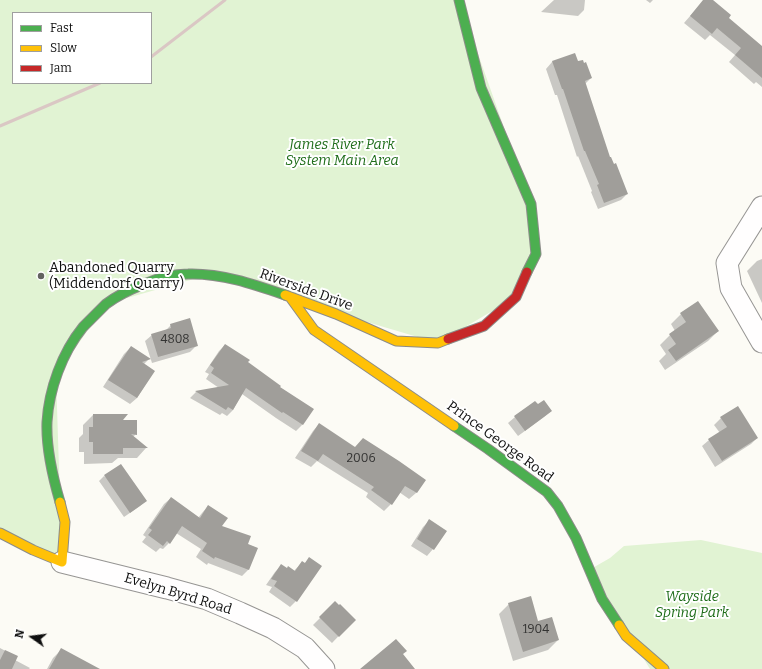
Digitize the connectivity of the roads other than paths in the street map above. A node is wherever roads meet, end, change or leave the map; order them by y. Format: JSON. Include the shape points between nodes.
{"nodes":[{"id":1,"x":459,"y":0,"type":"edge"},
{"id":2,"x":762,"y":207,"type":"edge"},
{"id":3,"x":290,"y":297,"type":"junction"},
{"id":4,"x":762,"y":342,"type":"edge"},
{"id":5,"x":0,"y":534,"type":"edge"},
{"id":6,"x":62,"y":562,"type":"junction"},
{"id":7,"x":324,"y":669,"type":"edge"},
{"id":8,"x":664,"y":669,"type":"edge"}],
"edges":[{"from":1,"to":3,"type":"street","name":"Riverside Drive","via":[[481,88],[531,204],[536,254],[516,297],[484,326],[438,343],[396,341]]},
{"from":2,"to":4,"type":"street","via":[[728,263],[731,288]]},
{"from":3,"to":6,"type":"street","name":"Riverside Drive","via":[[234,279],[208,275],[187,274],[159,278],[131,289],[106,304],[83,327],[66,353],[56,376],[47,422],[48,446],[65,522]]},
{"from":3,"to":8,"type":"street","name":"Prince George Road","via":[[314,330],[488,448],[548,492],[576,538],[602,599],[626,636]]},
{"from":5,"to":6,"type":"street"},
{"from":6,"to":7,"type":"street","name":"Evelyn Byrd Road","via":[[207,599],[234,610],[273,628],[305,648]]}]}
